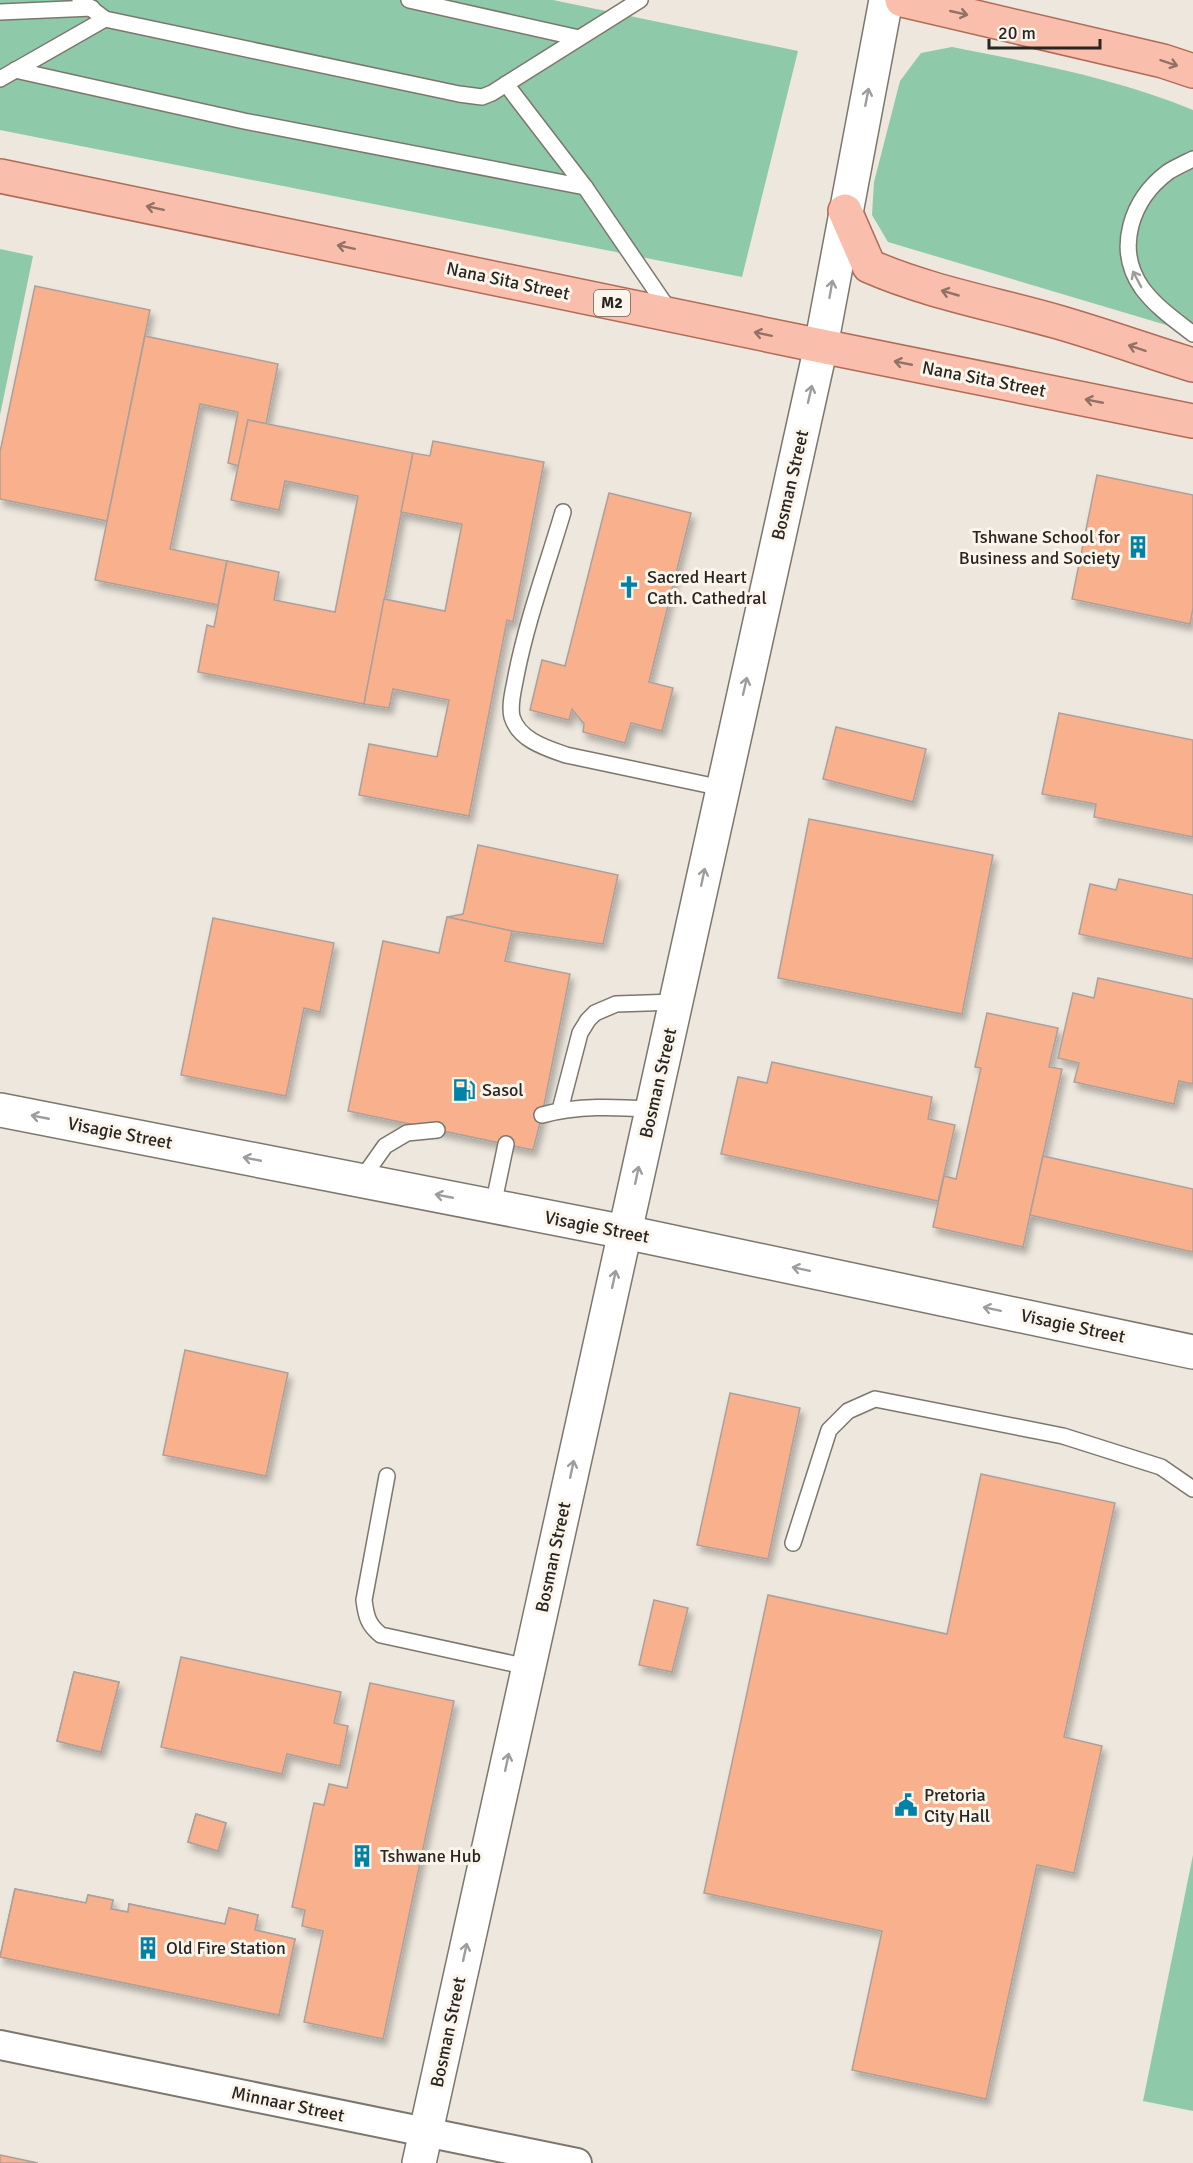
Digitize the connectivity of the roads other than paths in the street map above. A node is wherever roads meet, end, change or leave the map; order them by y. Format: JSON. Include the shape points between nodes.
{"nodes":[{"id":1,"x":409,"y":0,"type":"edge"},
{"id":2,"x":640,"y":0,"type":"edge"},
{"id":3,"x":886,"y":0,"type":"edge"},
{"id":4,"x":902,"y":0,"type":"edge"},
{"id":5,"x":86,"y":4,"type":"edge"},
{"id":6,"x":0,"y":12,"type":"edge"},
{"id":7,"x":105,"y":19,"type":"junction"},
{"id":8,"x":579,"y":38,"type":"junction"},
{"id":9,"x":15,"y":70,"type":"junction"},
{"id":10,"x":1193,"y":71,"type":"edge"},
{"id":11,"x":0,"y":79,"type":"edge"},
{"id":12,"x":506,"y":84,"type":"junction"},
{"id":13,"x":1193,"y":159,"type":"edge"},
{"id":14,"x":0,"y":176,"type":"edge"},
{"id":15,"x":585,"y":187,"type":"junction"},
{"id":16,"x":845,"y":211,"type":"junction"},
{"id":17,"x":673,"y":315,"type":"junction"},
{"id":18,"x":1193,"y":334,"type":"edge"},
{"id":19,"x":821,"y":346,"type":"junction"},
{"id":20,"x":1193,"y":365,"type":"edge"},
{"id":21,"x":1193,"y":421,"type":"edge"},
{"id":22,"x":563,"y":512,"type":"dead end"},
{"id":23,"x":722,"y":788,"type":"junction"},
{"id":24,"x":676,"y":1002,"type":"junction"},
{"id":25,"x":652,"y":1109,"type":"junction"},
{"id":26,"x":0,"y":1110,"type":"edge"},
{"id":27,"x":560,"y":1110,"type":"junction"},
{"id":28,"x":542,"y":1115,"type":"dead end"},
{"id":29,"x":437,"y":1130,"type":"dead end"},
{"id":30,"x":506,"y":1144,"type":"dead end"},
{"id":31,"x":361,"y":1180,"type":"junction"},
{"id":32,"x":493,"y":1206,"type":"junction"},
{"id":33,"x":625,"y":1232,"type":"junction"},
{"id":34,"x":1193,"y":1352,"type":"edge"},
{"id":35,"x":387,"y":1476,"type":"dead end"},
{"id":36,"x":1193,"y":1489,"type":"edge"},
{"id":37,"x":793,"y":1543,"type":"dead end"},
{"id":38,"x":528,"y":1667,"type":"junction"},
{"id":39,"x":0,"y":2045,"type":"edge"},
{"id":40,"x":422,"y":2148,"type":"edge"},
{"id":41,"x":577,"y":2163,"type":"edge"}],
"edges":[{"from":1,"to":8,"type":"lane"},
{"from":2,"to":8,"type":"lane"},
{"from":16,"to":3,"type":"main road","name":"Bosman Street","one_way":true},
{"from":4,"to":10,"type":"main road","one_way":true},
{"from":5,"to":6,"type":"lane"},
{"from":5,"to":7,"type":"lane"},
{"from":7,"to":9,"type":"lane"},
{"from":7,"to":12,"type":"lane","via":[[459,94],[482,97]]},
{"from":8,"to":12,"type":"lane"},
{"from":9,"to":11,"type":"lane"},
{"from":9,"to":15,"type":"lane","via":[[244,121]]},
{"from":12,"to":15,"type":"lane"},
{"from":18,"to":13,"type":"lane","one_way":true,"via":[[1143,289],[1127,252],[1128,230],[1149,190],[1169,171]]},
{"from":17,"to":14,"type":"main road","name":"Nana Sita Street","number":"M2","one_way":true},
{"from":15,"to":17,"type":"lane"},
{"from":19,"to":16,"type":"main road","name":"Bosman Street","one_way":true},
{"from":20,"to":16,"type":"main road","one_way":true,"via":[[869,266]]},
{"from":19,"to":17,"type":"main road","name":"Nana Sita Street","number":"M2","one_way":true},
{"from":21,"to":19,"type":"main road","name":"Nana Sita Street","number":"M2","one_way":true},
{"from":23,"to":19,"type":"main road","name":"Bosman Street","one_way":true},
{"from":22,"to":23,"type":"lane","via":[[521,650],[512,717],[521,734],[566,755]]},
{"from":24,"to":23,"type":"main road","name":"Bosman Street","one_way":true},
{"from":24,"to":25,"type":"main road","name":"Bosman Street"},
{"from":24,"to":27,"type":"lane","via":[[616,1004],[595,1013],[580,1033]]},
{"from":25,"to":27,"type":"lane"},
{"from":33,"to":25,"type":"main road","name":"Bosman Street","one_way":true},
{"from":31,"to":26,"type":"main road","name":"Visagie Street","one_way":true},
{"from":27,"to":28,"type":"lane"},
{"from":29,"to":31,"type":"lane","via":[[407,1133],[385,1146]]},
{"from":30,"to":32,"type":"lane"},
{"from":32,"to":31,"type":"main road","name":"Visagie Street","one_way":true},
{"from":32,"to":33,"type":"main road","name":"Visagie Street"},
{"from":34,"to":33,"type":"main road","name":"Visagie Street","one_way":true},
{"from":38,"to":33,"type":"main road","name":"Bosman Street","one_way":true},
{"from":35,"to":38,"type":"lane","via":[[364,1600],[370,1627],[381,1635]]},
{"from":36,"to":37,"type":"lane","via":[[1161,1467],[1062,1436],[875,1399],[848,1411],[829,1430]]},
{"from":40,"to":38,"type":"main road","name":"Bosman Street","one_way":true},
{"from":39,"to":40,"type":"street","name":"Minnaar Street"},
{"from":40,"to":41,"type":"street","name":"Minnaar Street"}]}
